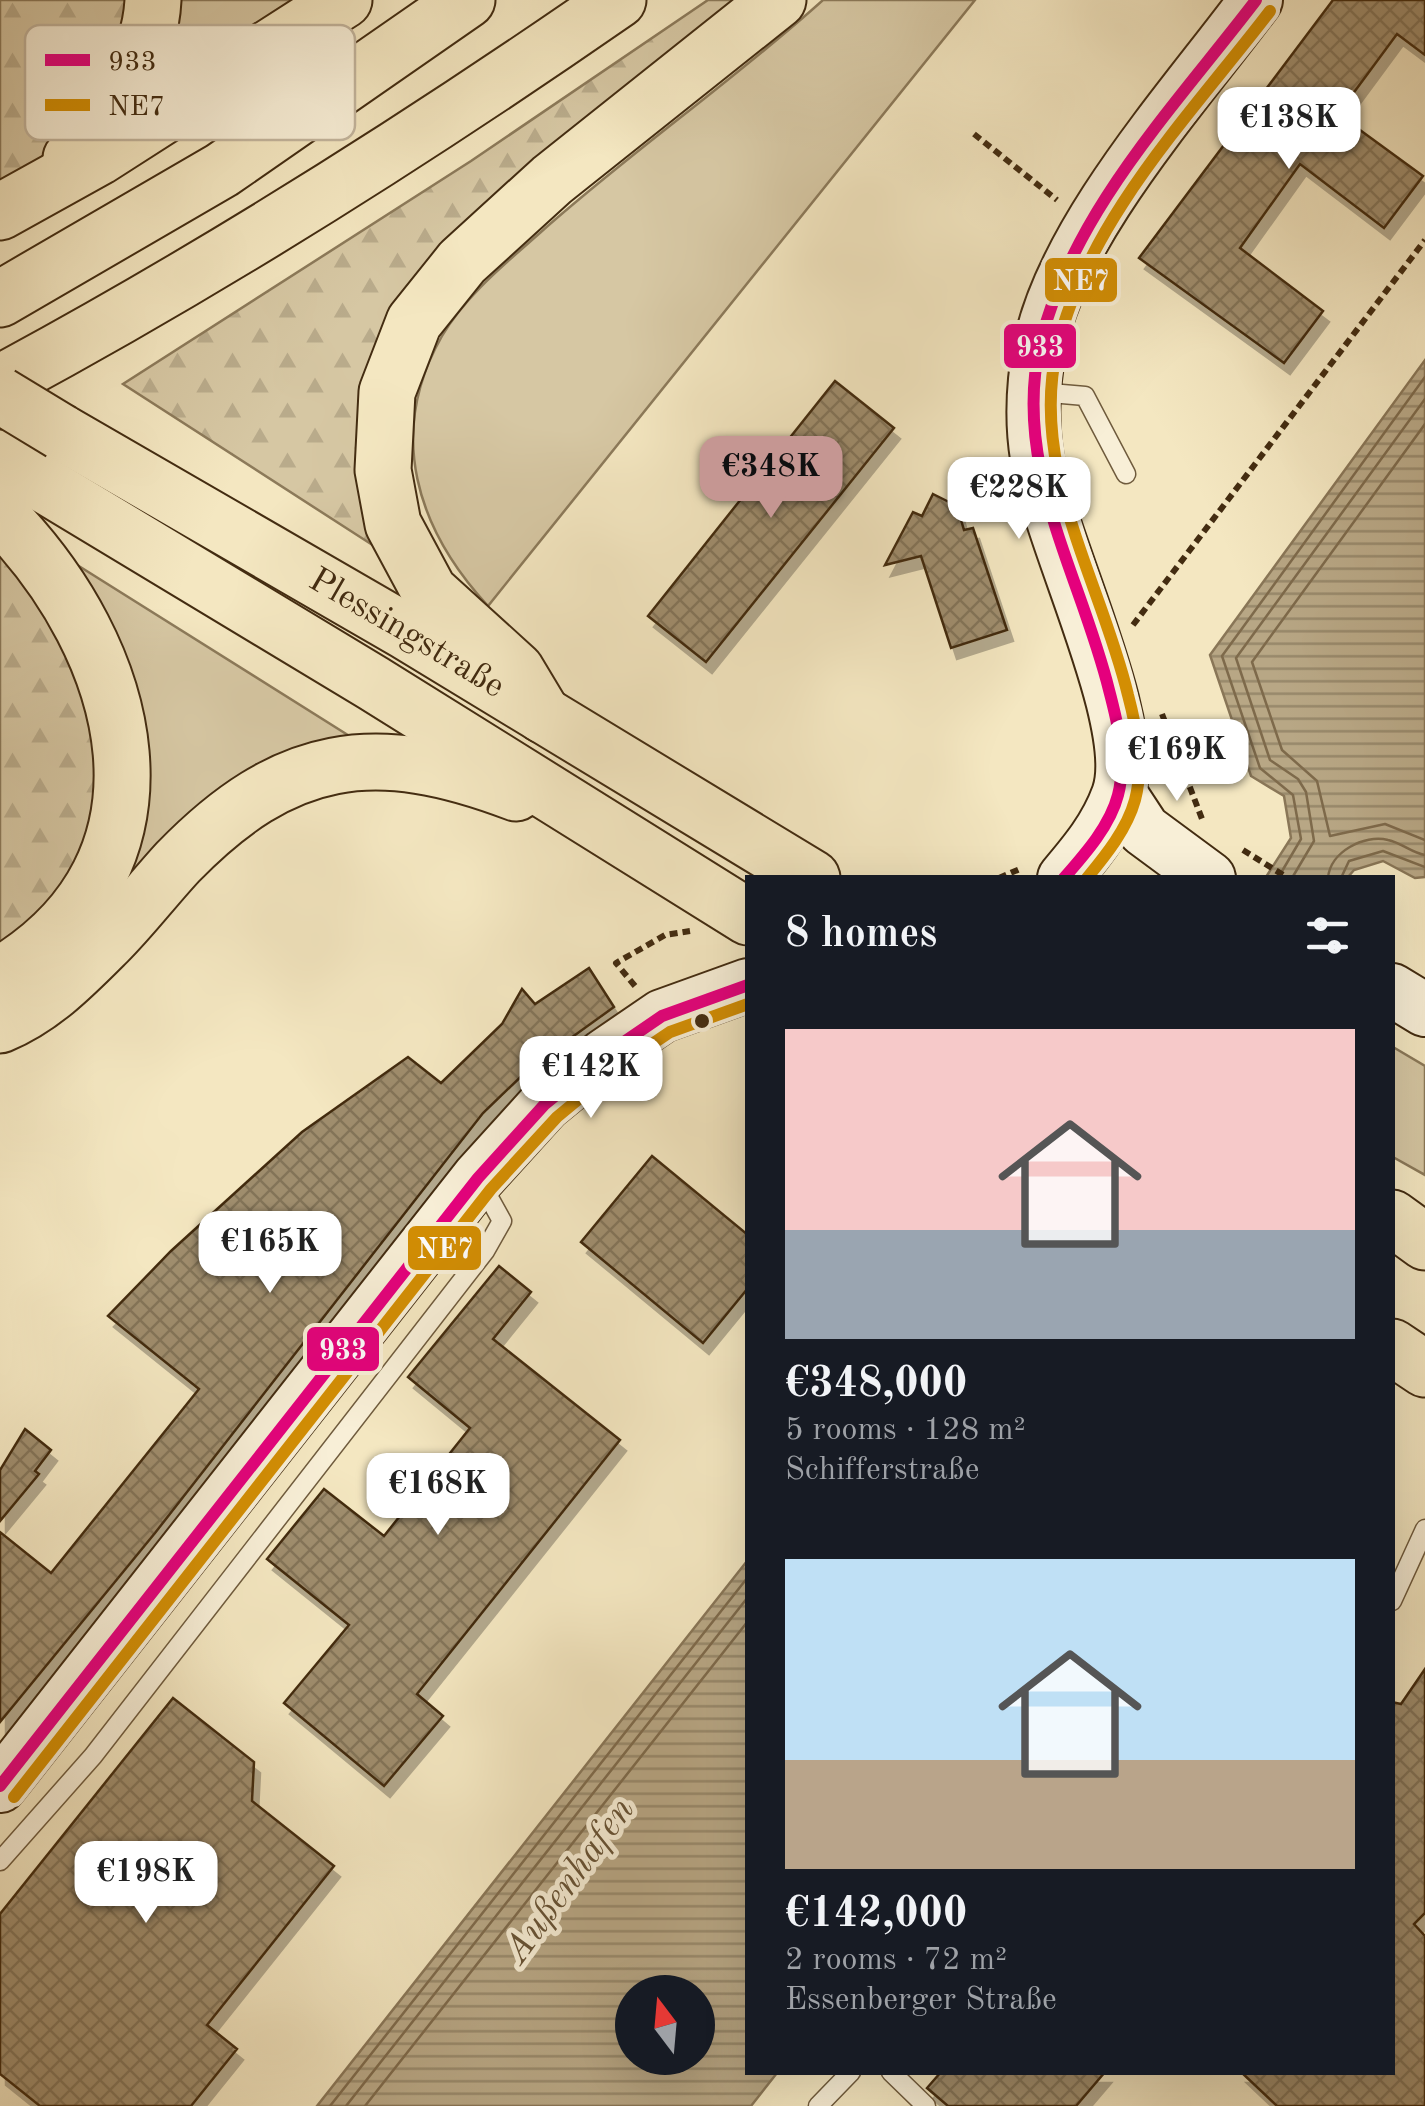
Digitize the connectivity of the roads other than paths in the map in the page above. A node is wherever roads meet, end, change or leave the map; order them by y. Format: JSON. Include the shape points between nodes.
{"nodes":[{"id":1,"x":152,"y":0,"type":"edge"},
{"id":2,"x":344,"y":0,"type":"edge"},
{"id":3,"x":467,"y":0,"type":"edge"},
{"id":4,"x":618,"y":0,"type":"edge"},
{"id":5,"x":778,"y":0,"type":"edge"},
{"id":6,"x":1256,"y":0,"type":"edge"},
{"id":7,"x":147,"y":25,"type":"edge"},
{"id":8,"x":304,"y":25,"type":"edge"},
{"id":9,"x":355,"y":78,"type":"edge"},
{"id":10,"x":85,"y":140,"type":"edge"},
{"id":11,"x":119,"y":140,"type":"edge"},
{"id":12,"x":265,"y":140,"type":"edge"},
{"id":13,"x":21,"y":201,"type":"edge"},
{"id":14,"x":0,"y":299,"type":"edge"},
{"id":15,"x":116,"y":320,"type":"junction"},
{"id":16,"x":0,"y":382,"type":"edge"},
{"id":17,"x":1033,"y":392,"type":"junction"},
{"id":18,"x":0,"y":395,"type":"edge"},
{"id":19,"x":2,"y":445,"type":"edge"},
{"id":20,"x":1126,"y":474,"type":"dead end"},
{"id":21,"x":0,"y":515,"type":"edge"},
{"id":22,"x":417,"y":611,"type":"junction"},
{"id":23,"x":1119,"y":792,"type":"junction"},
{"id":24,"x":594,"y":822,"type":"junction"},
{"id":25,"x":1210,"y":854,"type":"edge"},
{"id":26,"x":807,"y":875,"type":"edge"},
{"id":27,"x":1067,"y":875,"type":"edge"},
{"id":28,"x":723,"y":924,"type":"edge"},
{"id":29,"x":0,"y":976,"type":"edge"},
{"id":30,"x":745,"y":986,"type":"edge"},
{"id":31,"x":1395,"y":992,"type":"edge"},
{"id":32,"x":1425,"y":1010,"type":"edge"},
{"id":33,"x":0,"y":1025,"type":"edge"},
{"id":34,"x":478,"y":1178,"type":"junction"},
{"id":35,"x":1395,"y":1203,"type":"edge"},
{"id":36,"x":1425,"y":1218,"type":"edge"},
{"id":37,"x":1395,"y":1220,"type":"edge"},
{"id":38,"x":1425,"y":1242,"type":"edge"},
{"id":39,"x":1395,"y":1256,"type":"edge"},
{"id":40,"x":1425,"y":1270,"type":"edge"},
{"id":41,"x":1395,"y":1349,"type":"edge"},
{"id":42,"x":1425,"y":1369,"type":"edge"},
{"id":43,"x":1425,"y":1529,"type":"edge"},
{"id":44,"x":1395,"y":1594,"type":"edge"},
{"id":45,"x":0,"y":1786,"type":"edge"},
{"id":46,"x":0,"y":1861,"type":"edge"},
{"id":47,"x":848,"y":2075,"type":"edge"},
{"id":48,"x":894,"y":2075,"type":"edge"},
{"id":49,"x":818,"y":2106,"type":"edge"},
{"id":50,"x":926,"y":2106,"type":"edge"}],
"edges":[{"from":1,"to":7,"type":"highway"},
{"from":2,"to":8,"type":"highway"},
{"from":3,"to":9,"type":"highway"},
{"from":4,"to":15,"type":"highway","via":[[484,92]]},
{"from":5,"to":22,"type":"highway","via":[[552,180],[462,262],[414,322],[387,392],[383,470]]},
{"from":6,"to":17,"type":"street","via":[[1090,224],[1052,298]]},
{"from":10,"to":13,"type":"highway"},
{"from":11,"to":13,"type":"highway"},
{"from":12,"to":14,"type":"highway"},
{"from":15,"to":16,"type":"highway"},
{"from":15,"to":19,"type":"highway"},
{"from":17,"to":20,"type":"lane","via":[[1085,396]]},
{"from":17,"to":23,"type":"street","via":[[1037,460],[1119,738]]},
{"from":18,"to":22,"type":"highway","name":"Plessingstraße","bridge":true},
{"from":19,"to":24,"type":"highway","name":"Plessingstraße"},
{"from":21,"to":29,"type":"highway","via":[[34,550],[87,633],[108,679],[125,780],[116,837],[96,882],[66,923]]},
{"from":22,"to":26,"type":"highway","name":"Plessingstraße","via":[[516,670],[542,715]]},
{"from":23,"to":25,"type":"street","via":[[1144,830]]},
{"from":23,"to":27,"type":"street","via":[[1094,843]]},
{"from":24,"to":28,"type":"highway","name":"Plessingstraße"},
{"from":24,"to":33,"type":"highway","via":[[498,786],[410,764],[347,760],[322,766],[271,786],[232,816],[179,861],[72,977],[29,1012]]},
{"from":30,"to":34,"type":"street","via":[[662,1016],[546,1104]]},
{"from":31,"to":32,"type":"street"},
{"from":34,"to":45,"type":"street"},
{"from":34,"to":46,"type":"lane","via":[[502,1221],[485,1251],[93,1756]]},
{"from":35,"to":36,"type":"highway"},
{"from":37,"to":38,"type":"highway"},
{"from":39,"to":40,"type":"highway"},
{"from":41,"to":42,"type":"highway"},
{"from":43,"to":44,"type":"lane"},
{"from":47,"to":49,"type":"lane"},
{"from":48,"to":50,"type":"lane"}]}
